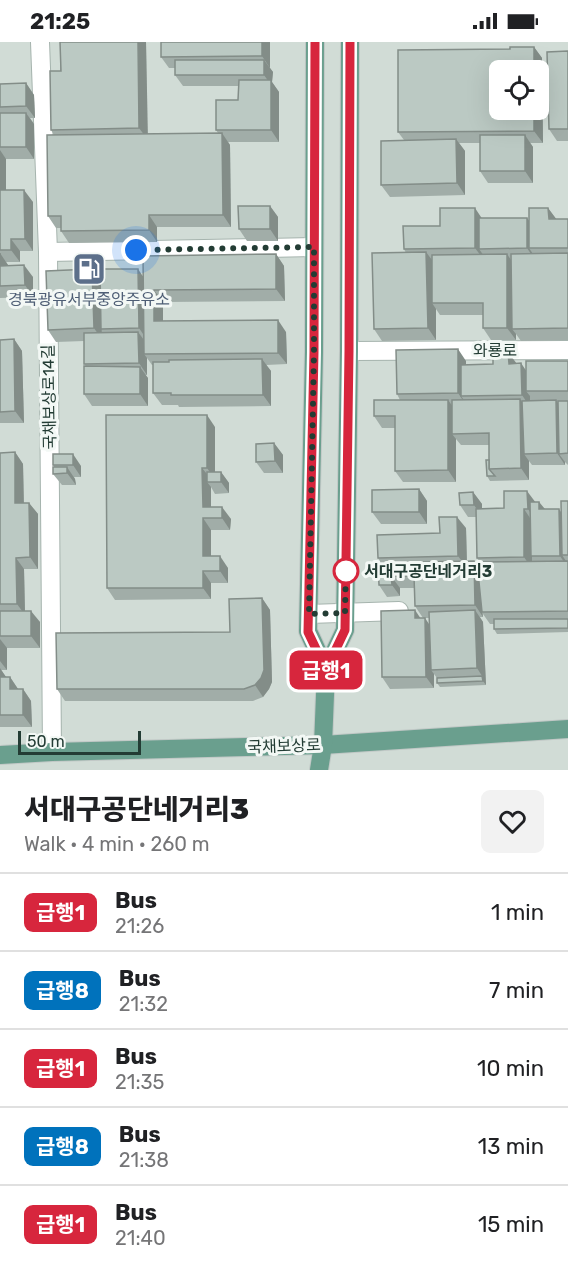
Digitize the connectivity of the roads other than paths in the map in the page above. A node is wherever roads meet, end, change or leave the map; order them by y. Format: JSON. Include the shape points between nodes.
{"nodes":[{"id":1,"x":40,"y":42,"type":"edge"},
{"id":2,"x":315,"y":42,"type":"edge"},
{"id":3,"x":350,"y":42,"type":"edge"},
{"id":4,"x":314,"y":247,"type":"junction"},
{"id":5,"x":48,"y":252,"type":"junction"},
{"id":6,"x":568,"y":350,"type":"edge"},
{"id":7,"x":349,"y":351,"type":"junction"},
{"id":8,"x":399,"y":610,"type":"edge"},
{"id":9,"x":345,"y":613,"type":"junction"},
{"id":10,"x":309,"y":614,"type":"junction"},
{"id":11,"x":326,"y":670,"type":"junction"},
{"id":12,"x":568,"y":729,"type":"edge"},
{"id":13,"x":322,"y":745,"type":"junction"},
{"id":14,"x":52,"y":752,"type":"junction"},
{"id":15,"x":0,"y":755,"type":"edge"},
{"id":16,"x":319,"y":770,"type":"edge"}],
"edges":[{"from":1,"to":5,"type":"street","name":"국채보상로14길"},
{"from":2,"to":4,"type":"main road"},
{"from":3,"to":7,"type":"main road"},
{"from":4,"to":5,"type":"street"},
{"from":4,"to":10,"type":"main road"},
{"from":5,"to":14,"type":"street","name":"국채보상로14길"},
{"from":6,"to":7,"type":"street","name":"와룡로"},
{"from":7,"to":9,"type":"main road"},
{"from":8,"to":9,"type":"street"},
{"from":9,"to":10,"type":"street"},
{"from":9,"to":11,"type":"main road","via":[[345,630]]},
{"from":10,"to":11,"type":"main road","via":[[308,632]]},
{"from":11,"to":13,"type":"main road"},
{"from":12,"to":13,"type":"main road","name":"국채보상로"},
{"from":13,"to":14,"type":"main road","name":"국채보상로"},
{"from":13,"to":16,"type":"main road"},
{"from":14,"to":15,"type":"main road","name":"국채보상로"}]}
